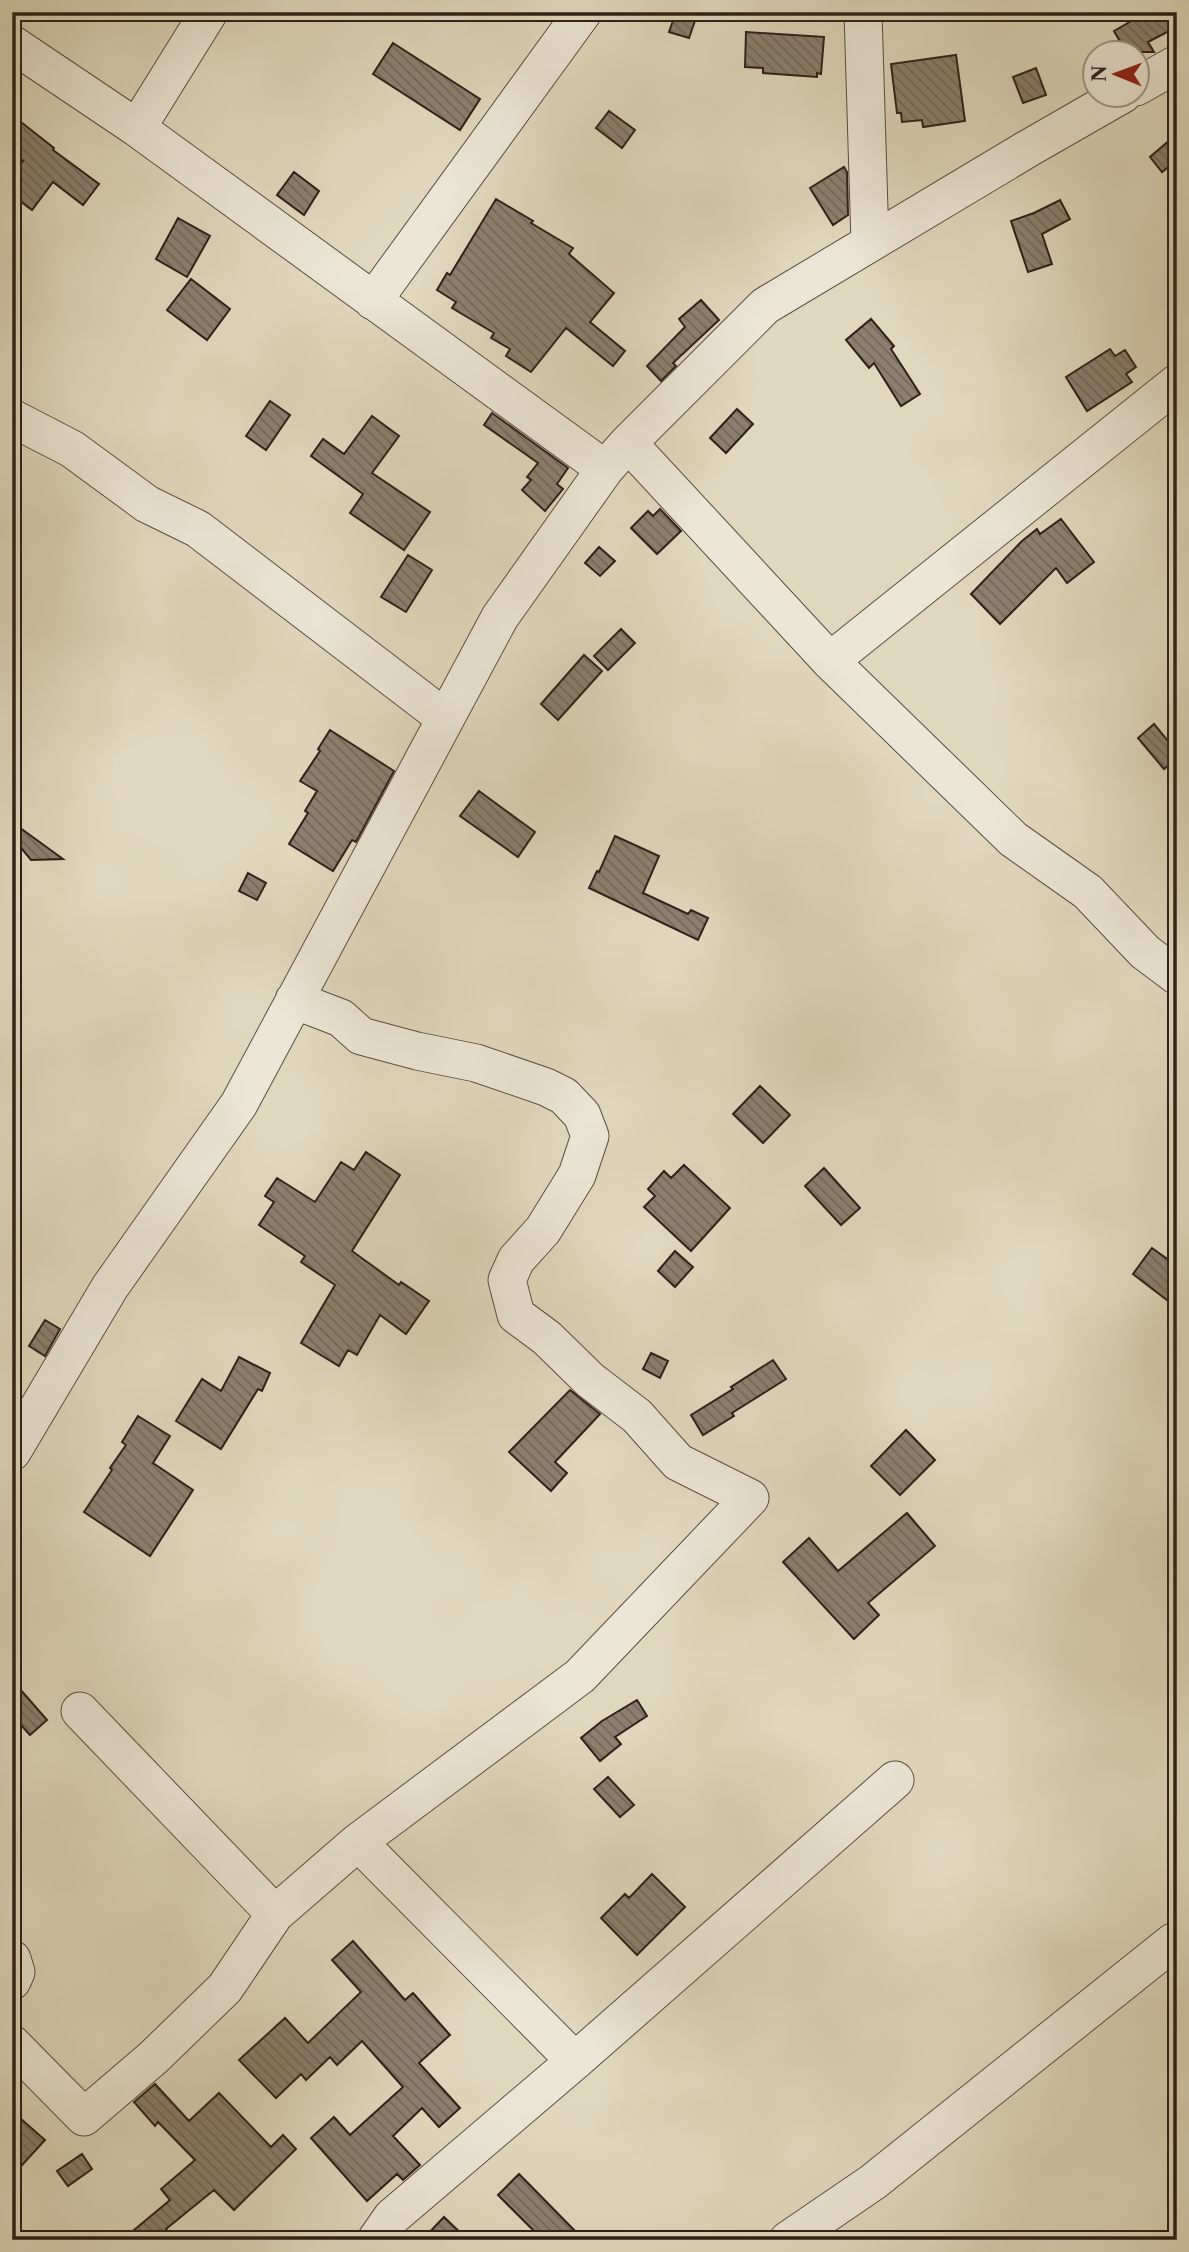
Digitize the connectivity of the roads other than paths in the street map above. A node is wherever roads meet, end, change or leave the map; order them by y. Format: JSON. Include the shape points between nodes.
{"nodes":[{"id":1,"x":208,"y":12,"type":"edge"},
{"id":2,"x":583,"y":12,"type":"edge"},
{"id":3,"x":863,"y":12,"type":"edge"},
{"id":4,"x":12,"y":44,"type":"edge"},
{"id":5,"x":1177,"y":64,"type":"edge"},
{"id":6,"x":1150,"y":79,"type":"edge"},
{"id":7,"x":1099,"y":108,"type":"edge"},
{"id":8,"x":137,"y":128,"type":"junction"},
{"id":9,"x":870,"y":243,"type":"junction"},
{"id":10,"x":373,"y":301,"type":"junction"},
{"id":11,"x":1177,"y":383,"type":"edge"},
{"id":12,"x":12,"y":418,"type":"edge"},
{"id":13,"x":617,"y":456,"type":"junction"},
{"id":14,"x":830,"y":661,"type":"junction"},
{"id":15,"x":445,"y":718,"type":"junction"},
{"id":16,"x":1177,"y":976,"type":"edge"},
{"id":17,"x":294,"y":1000,"type":"junction"},
{"id":18,"x":12,"y":1452,"type":"edge"},
{"id":19,"x":80,"y":1711,"type":"dead end"},
{"id":20,"x":895,"y":1780,"type":"dead end"},
{"id":21,"x":358,"y":1842,"type":"junction"},
{"id":22,"x":275,"y":1914,"type":"junction"},
{"id":23,"x":1173,"y":1942,"type":"dead end"},
{"id":24,"x":12,"y":1959,"type":"edge"},
{"id":25,"x":12,"y":1981,"type":"edge"},
{"id":26,"x":12,"y":2044,"type":"edge"},
{"id":27,"x":575,"y":2061,"type":"junction"},
{"id":28,"x":376,"y":2240,"type":"edge"},
{"id":29,"x":788,"y":2240,"type":"edge"}],
"edges":[{"from":1,"to":8,"type":"street"},
{"from":2,"to":10,"type":"street"},
{"from":3,"to":9,"type":"street"},
{"from":4,"to":8,"type":"street"},
{"from":5,"to":6,"type":"street"},
{"from":7,"to":9,"type":"street"},
{"from":8,"to":10,"type":"street"},
{"from":9,"to":13,"type":"street","via":[[765,306]]},
{"from":10,"to":13,"type":"street"},
{"from":11,"to":14,"type":"street"},
{"from":12,"to":15,"type":"street","via":[[72,449],[147,504],[198,528]]},
{"from":13,"to":14,"type":"street"},
{"from":13,"to":15,"type":"street","via":[[500,617]]},
{"from":14,"to":16,"type":"street","via":[[1013,839],[1088,892],[1145,952]]},
{"from":15,"to":17,"type":"street"},
{"from":17,"to":18,"type":"street","via":[[239,1104],[110,1287]]},
{"from":17,"to":21,"type":"street","via":[[341,1018],[361,1036],[476,1063],[546,1087],[564,1096],[582,1115],[590,1136],[577,1175],[543,1230],[516,1260],[507,1280],[516,1315],[637,1416],[678,1462],[750,1499],[580,1676]]},
{"from":19,"to":22,"type":"street"},
{"from":20,"to":27,"type":"street"},
{"from":21,"to":22,"type":"street"},
{"from":21,"to":27,"type":"street"},
{"from":22,"to":26,"type":"street","via":[[225,1988],[84,2117]]},
{"from":23,"to":29,"type":"street","via":[[873,2182]]},
{"from":24,"to":25,"type":"street","via":[[16,1972]]},
{"from":27,"to":28,"type":"street","via":[[392,2217]]}]}
